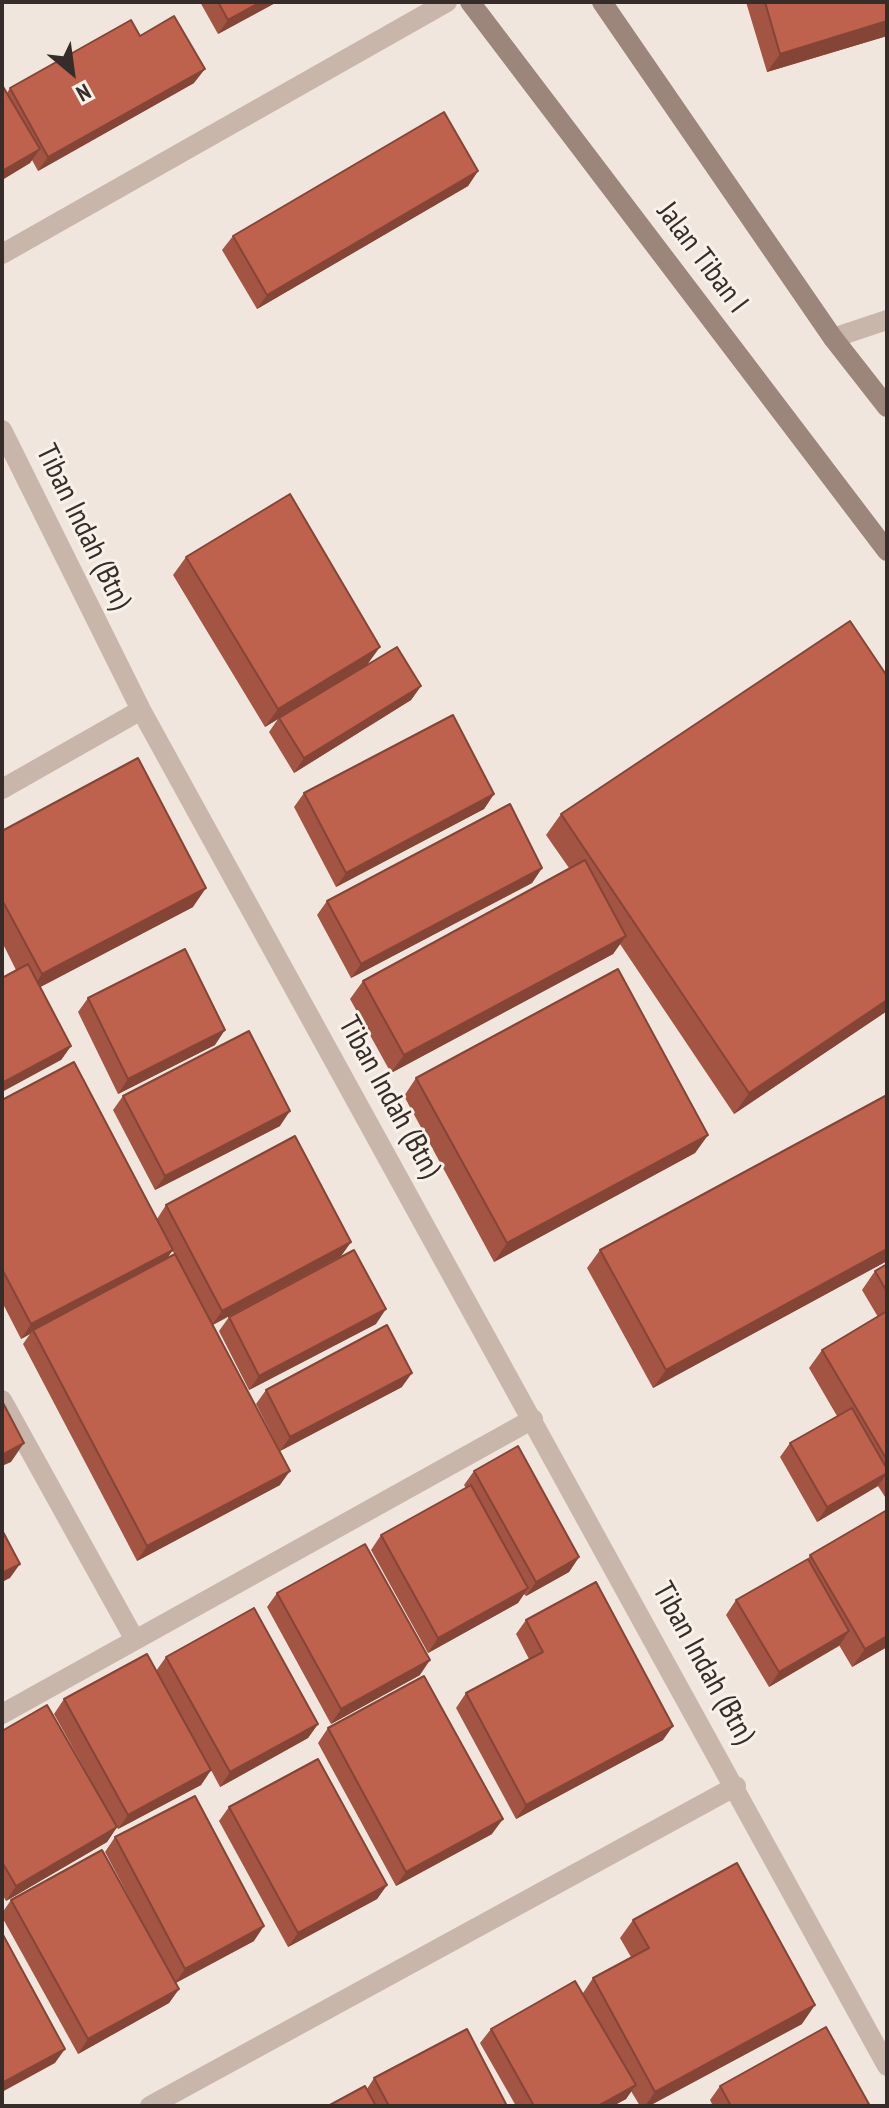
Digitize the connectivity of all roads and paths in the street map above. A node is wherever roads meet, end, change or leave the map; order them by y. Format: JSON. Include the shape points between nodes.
{"nodes":[{"id":1,"x":447,"y":2,"type":"edge"},
{"id":2,"x":470,"y":2,"type":"edge"},
{"id":3,"x":602,"y":2,"type":"edge"},
{"id":4,"x":2,"y":254,"type":"edge"},
{"id":5,"x":887,"y":320,"type":"edge"},
{"id":6,"x":833,"y":338,"type":"junction"},
{"id":7,"x":887,"y":407,"type":"edge"},
{"id":8,"x":2,"y":430,"type":"edge"},
{"id":9,"x":887,"y":551,"type":"edge"},
{"id":10,"x":141,"y":710,"type":"junction"},
{"id":11,"x":2,"y":789,"type":"edge"},
{"id":12,"x":2,"y":1400,"type":"edge"},
{"id":13,"x":533,"y":1419,"type":"junction"},
{"id":14,"x":135,"y":1640,"type":"junction"},
{"id":15,"x":2,"y":1714,"type":"edge"},
{"id":16,"x":736,"y":1786,"type":"junction"},
{"id":17,"x":887,"y":2066,"type":"edge"},
{"id":18,"x":150,"y":2106,"type":"edge"}],
"edges":[{"from":1,"to":4,"type":"street"},
{"from":2,"to":9,"type":"street","name":"Jalan Tiban I"},
{"from":3,"to":6,"type":"street","name":"Jalan Tiban I"},
{"from":5,"to":6,"type":"street"},
{"from":6,"to":7,"type":"street","name":"Jalan Tiban I"},
{"from":8,"to":10,"type":"street","name":"Tiban Indah (Btn)"},
{"from":10,"to":11,"type":"street"},
{"from":10,"to":13,"type":"street","name":"Tiban Indah (Btn)"},
{"from":12,"to":14,"type":"street"},
{"from":13,"to":14,"type":"street"},
{"from":13,"to":16,"type":"street","name":"Tiban Indah (Btn)"},
{"from":14,"to":15,"type":"street"},
{"from":16,"to":17,"type":"street","name":"Tiban Indah (Btn)"},
{"from":16,"to":18,"type":"street","name":"Tiban Indah (Btn)"}]}
